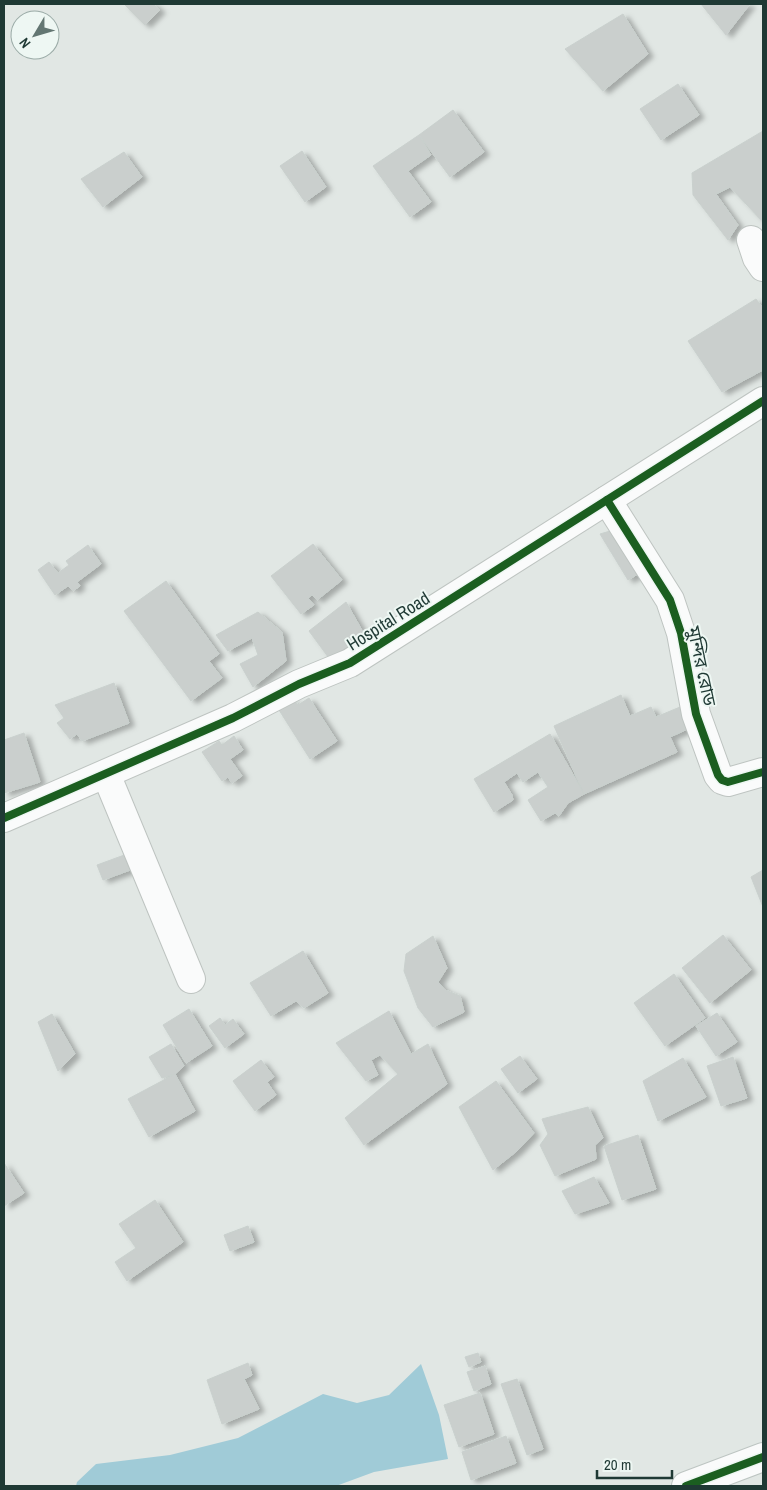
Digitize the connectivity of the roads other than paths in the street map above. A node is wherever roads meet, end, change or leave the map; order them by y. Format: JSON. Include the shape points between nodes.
{"nodes":[{"id":1,"x":751,"y":240,"type":"dead end"},
{"id":2,"x":763,"y":267,"type":"edge"},
{"id":3,"x":763,"y":401,"type":"edge"},
{"id":4,"x":607,"y":500,"type":"junction"},
{"id":5,"x":763,"y":772,"type":"edge"},
{"id":6,"x":106,"y":774,"type":"junction"},
{"id":7,"x":4,"y":818,"type":"edge"},
{"id":8,"x":191,"y":980,"type":"dead end"},
{"id":9,"x":763,"y":1457,"type":"edge"},
{"id":10,"x":686,"y":1486,"type":"edge"}],
"edges":[{"from":1,"to":2,"type":"street"},
{"from":3,"to":4,"type":"street","name":"Hospital Road"},
{"from":4,"to":5,"type":"street","name":"মুন্দির রোড","via":[[670,600],[696,714],[718,775],[728,782]]},
{"from":4,"to":6,"type":"street","name":"Hospital Road","via":[[350,663]]},
{"from":6,"to":7,"type":"street","name":"Hospital Road"},
{"from":6,"to":8,"type":"street"},
{"from":9,"to":10,"type":"street"}]}
